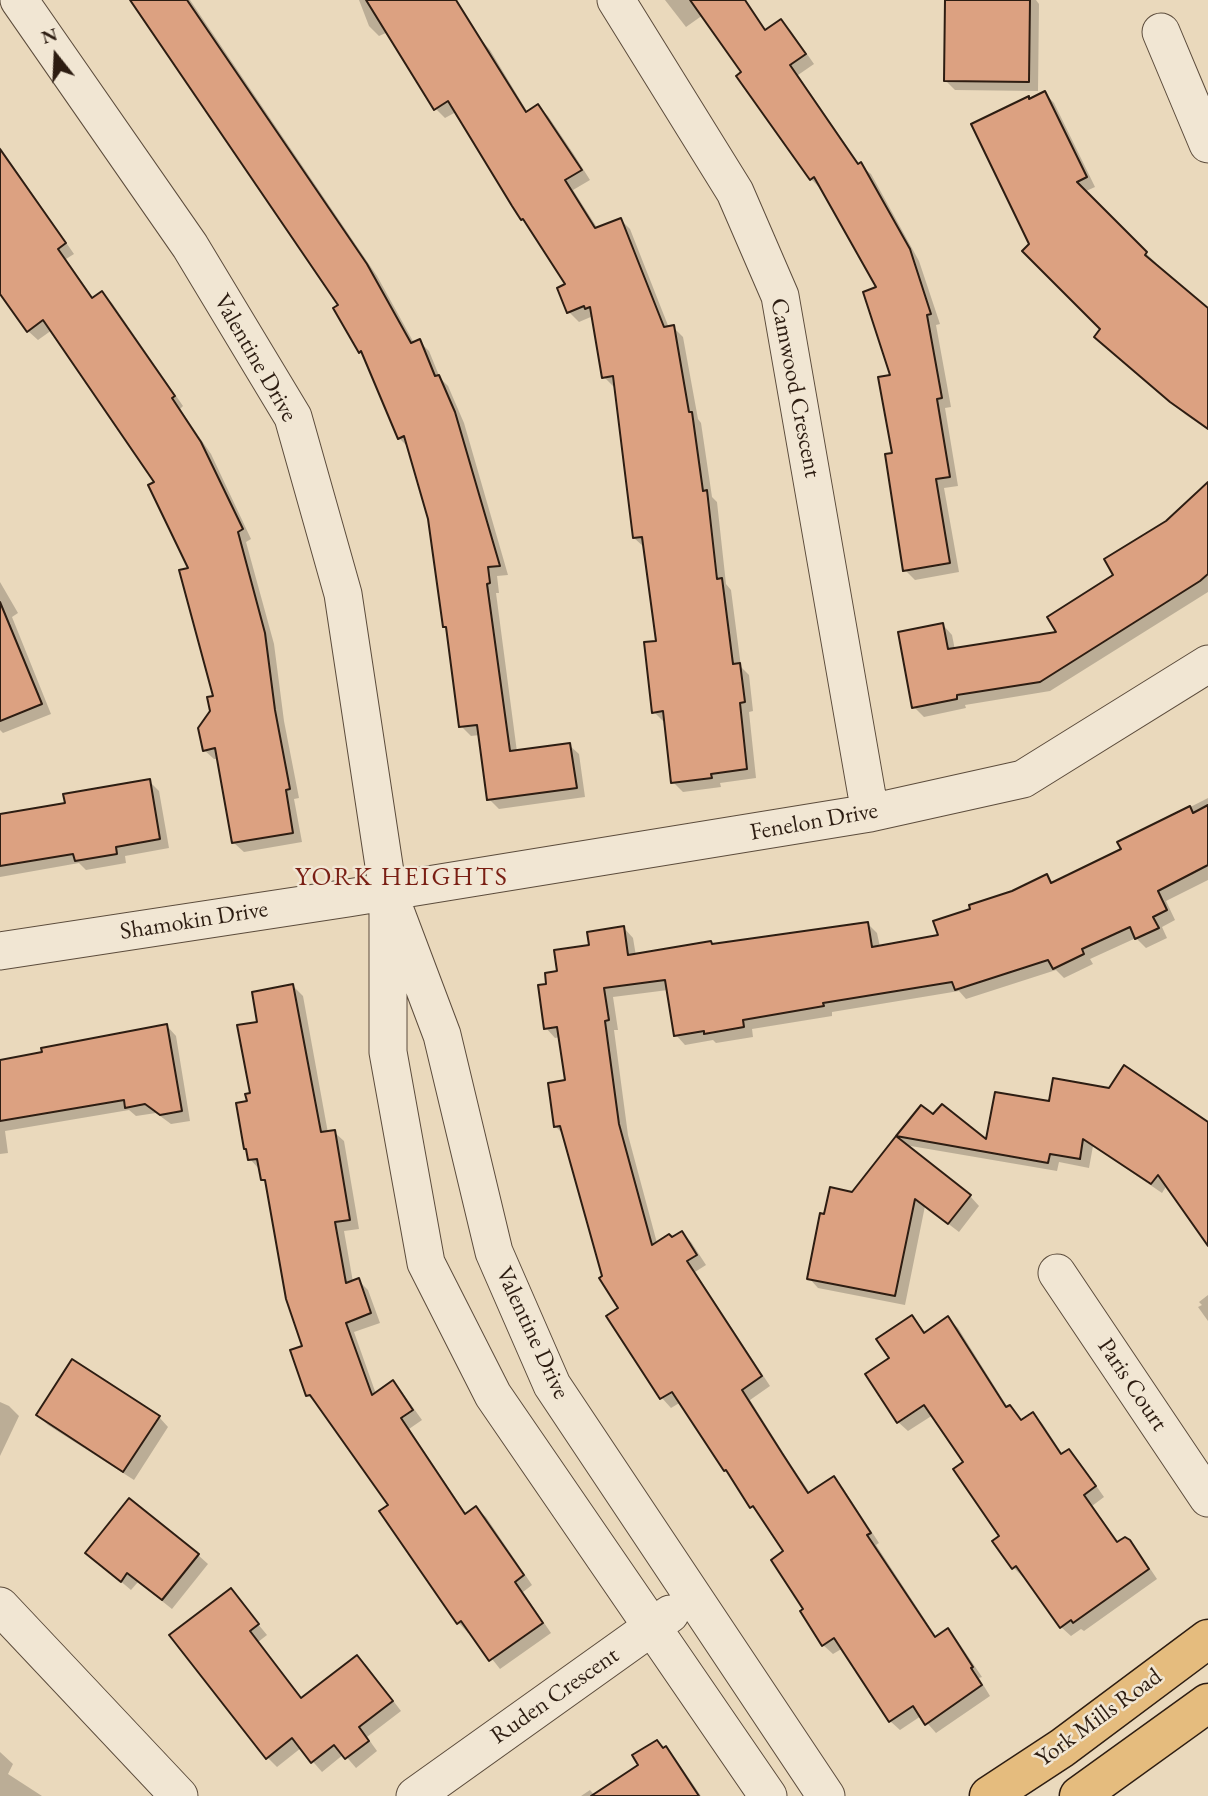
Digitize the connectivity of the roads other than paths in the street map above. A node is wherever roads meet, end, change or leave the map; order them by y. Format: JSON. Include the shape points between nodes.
{"nodes":[{"id":1,"x":19,"y":0,"type":"edge"},
{"id":2,"x":616,"y":0,"type":"edge"},
{"id":3,"x":1161,"y":32,"type":"dead end"},
{"id":4,"x":1208,"y":144,"type":"edge"},
{"id":5,"x":1208,"y":664,"type":"edge"},
{"id":6,"x":870,"y":813,"type":"junction"},
{"id":7,"x":388,"y":892,"type":"junction"},
{"id":8,"x":0,"y":951,"type":"edge"},
{"id":9,"x":1057,"y":1273,"type":"dead end"},
{"id":10,"x":1208,"y":1498,"type":"edge"},
{"id":11,"x":695,"y":1596,"type":"junction"},
{"id":12,"x":0,"y":1606,"type":"edge"},
{"id":13,"x":651,"y":1628,"type":"junction"},
{"id":14,"x":1208,"y":1639,"type":"edge"},
{"id":15,"x":1208,"y":1703,"type":"edge"},
{"id":16,"x":179,"y":1796,"type":"edge"},
{"id":17,"x":415,"y":1796,"type":"edge"},
{"id":18,"x":768,"y":1796,"type":"edge"},
{"id":19,"x":826,"y":1796,"type":"edge"},
{"id":20,"x":989,"y":1796,"type":"edge"},
{"id":21,"x":1079,"y":1796,"type":"edge"}],
"edges":[{"from":1,"to":7,"type":"street","name":"Valentine Drive","via":[[190,246],[293,417],[344,594]]},
{"from":2,"to":6,"type":"street","name":"Camwood Crescent","via":[[735,192],[780,296]]},
{"from":3,"to":4,"type":"street"},
{"from":5,"to":6,"type":"street","name":"Fenelon Drive","via":[[1023,779]]},
{"from":6,"to":7,"type":"street","name":"Fenelon Drive"},
{"from":7,"to":8,"type":"street","name":"Shamokin Drive"},
{"from":7,"to":11,"type":"street","name":"Valentine Drive","via":[[442,1035],[494,1252],[552,1385]]},
{"from":7,"to":13,"type":"street","name":"Valentine Drive","via":[[388,1052],[426,1263],[493,1395]]},
{"from":9,"to":10,"type":"street","name":"Paris Court"},
{"from":11,"to":13,"type":"street","name":"Ruden Crescent"},
{"from":11,"to":19,"type":"street","name":"Valentine Drive"},
{"from":12,"to":16,"type":"street"},
{"from":13,"to":17,"type":"street","name":"Ruden Crescent"},
{"from":13,"to":18,"type":"street","name":"Valentine Drive"},
{"from":14,"to":20,"type":"main road","name":"York Mills Road","via":[[1062,1748]]},
{"from":15,"to":21,"type":"main road"}]}
